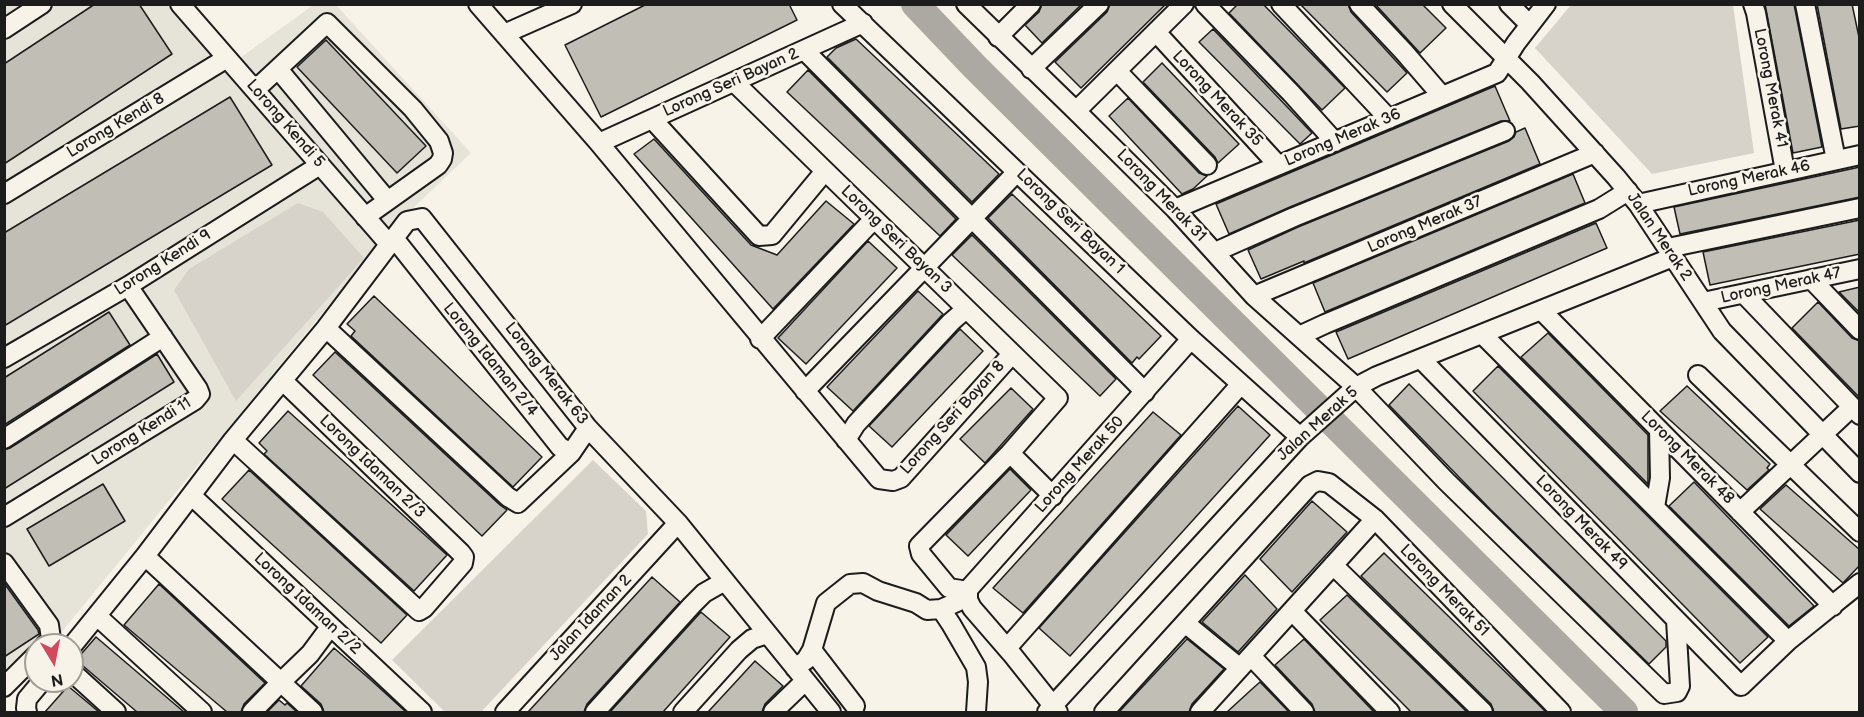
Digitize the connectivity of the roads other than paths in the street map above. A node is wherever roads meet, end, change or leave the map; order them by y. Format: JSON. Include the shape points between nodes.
{"nodes":[{"id":1,"x":42,"y":4,"type":"edge"},
{"id":2,"x":180,"y":4,"type":"edge"},
{"id":3,"x":478,"y":4,"type":"edge"},
{"id":4,"x":572,"y":4,"type":"edge"},
{"id":5,"x":842,"y":4,"type":"edge"},
{"id":6,"x":966,"y":4,"type":"edge"},
{"id":7,"x":1031,"y":4,"type":"edge"},
{"id":8,"x":1099,"y":4,"type":"edge"},
{"id":9,"x":1184,"y":4,"type":"edge"},
{"id":10,"x":1205,"y":4,"type":"edge"},
{"id":11,"x":1281,"y":4,"type":"edge"},
{"id":12,"x":1359,"y":4,"type":"edge"},
{"id":13,"x":1452,"y":4,"type":"edge"},
{"id":14,"x":1509,"y":4,"type":"edge"},
{"id":15,"x":1546,"y":4,"type":"edge"},
{"id":16,"x":1753,"y":4,"type":"edge"},
{"id":17,"x":1805,"y":4,"type":"edge"},
{"id":18,"x":863,"y":24,"type":"junction"},
{"id":19,"x":1530,"y":25,"type":"junction"},
{"id":20,"x":4,"y":29,"type":"edge"},
{"id":21,"x":1156,"y":32,"type":"junction"},
{"id":22,"x":504,"y":34,"type":"junction"},
{"id":23,"x":998,"y":37,"type":"junction"},
{"id":24,"x":804,"y":50,"type":"junction"},
{"id":25,"x":227,"y":58,"type":"junction"},
{"id":26,"x":1506,"y":60,"type":"junction"},
{"id":27,"x":279,"y":69,"type":"junction"},
{"id":28,"x":1031,"y":69,"type":"junction"},
{"id":29,"x":1117,"y":71,"type":"junction"},
{"id":30,"x":734,"y":82,"type":"junction"},
{"id":31,"x":255,"y":90,"type":"junction"},
{"id":32,"x":1442,"y":96,"type":"junction"},
{"id":33,"x":1076,"y":111,"type":"junction"},
{"id":34,"x":652,"y":119,"type":"junction"},
{"id":35,"x":1389,"y":119,"type":"junction"},
{"id":36,"x":1505,"y":131,"type":"dead end"},
{"id":37,"x":1335,"y":142,"type":"junction"},
{"id":38,"x":599,"y":143,"type":"junction"},
{"id":39,"x":1595,"y":153,"type":"junction"},
{"id":40,"x":1860,"y":155,"type":"edge"},
{"id":41,"x":1836,"y":160,"type":"junction"},
{"id":42,"x":320,"y":165,"type":"junction"},
{"id":43,"x":1208,"y":165,"type":"dead end"},
{"id":44,"x":1278,"y":165,"type":"junction"},
{"id":45,"x":825,"y":171,"type":"junction"},
{"id":46,"x":1017,"y":171,"type":"junction"},
{"id":47,"x":1785,"y":171,"type":"junction"},
{"id":48,"x":4,"y":194,"type":"edge"},
{"id":49,"x":1633,"y":197,"type":"junction"},
{"id":50,"x":387,"y":200,"type":"junction"},
{"id":51,"x":1860,"y":208,"type":"edge"},
{"id":52,"x":1175,"y":209,"type":"junction"},
{"id":53,"x":365,"y":217,"type":"junction"},
{"id":54,"x":972,"y":218,"type":"junction"},
{"id":55,"x":874,"y":219,"type":"junction"},
{"id":56,"x":391,"y":241,"type":"junction"},
{"id":57,"x":1215,"y":252,"type":"junction"},
{"id":58,"x":1671,"y":252,"type":"junction"},
{"id":59,"x":924,"y":268,"type":"junction"},
{"id":60,"x":1860,"y":269,"type":"edge"},
{"id":61,"x":1811,"y":279,"type":"junction"},
{"id":62,"x":128,"y":286,"type":"junction"},
{"id":63,"x":1744,"y":294,"type":"junction"},
{"id":64,"x":1254,"y":296,"type":"junction"},
{"id":65,"x":1703,"y":302,"type":"junction"},
{"id":66,"x":966,"y":309,"type":"junction"},
{"id":67,"x":1541,"y":310,"type":"junction"},
{"id":68,"x":326,"y":328,"type":"junction"},
{"id":69,"x":1860,"y":330,"type":"edge"},
{"id":70,"x":1482,"y":334,"type":"junction"},
{"id":71,"x":1299,"y":336,"type":"junction"},
{"id":72,"x":163,"y":337,"type":"junction"},
{"id":73,"x":760,"y":339,"type":"junction"},
{"id":74,"x":1191,"y":339,"type":"junction"},
{"id":75,"x":1012,"y":354,"type":"junction"},
{"id":76,"x":4,"y":358,"type":"edge"},
{"id":77,"x":1421,"y":359,"type":"junction"},
{"id":78,"x":1698,"y":375,"type":"dead end"},
{"id":79,"x":283,"y":381,"type":"junction"},
{"id":80,"x":1241,"y":384,"type":"junction"},
{"id":81,"x":1356,"y":387,"type":"junction"},
{"id":82,"x":806,"y":391,"type":"junction"},
{"id":83,"x":1145,"y":392,"type":"junction"},
{"id":84,"x":1856,"y":411,"type":"edge"},
{"id":85,"x":588,"y":428,"type":"junction"},
{"id":86,"x":1659,"y":430,"type":"junction"},
{"id":87,"x":1305,"y":432,"type":"junction"},
{"id":88,"x":1823,"y":435,"type":"junction"},
{"id":89,"x":4,"y":439,"type":"edge"},
{"id":90,"x":233,"y":440,"type":"junction"},
{"id":91,"x":846,"y":440,"type":"junction"},
{"id":92,"x":571,"y":453,"type":"junction"},
{"id":93,"x":1010,"y":453,"type":"junction"},
{"id":94,"x":1791,"y":465,"type":"junction"},
{"id":95,"x":1860,"y":473,"type":"edge"},
{"id":96,"x":192,"y":496,"type":"junction"},
{"id":97,"x":1053,"y":496,"type":"junction"},
{"id":98,"x":1655,"y":507,"type":"junction"},
{"id":99,"x":1740,"y":512,"type":"junction"},
{"id":100,"x":4,"y":518,"type":"edge"},
{"id":101,"x":1375,"y":519,"type":"junction"},
{"id":102,"x":678,"y":524,"type":"junction"},
{"id":103,"x":1860,"y":532,"type":"edge"},
{"id":104,"x":145,"y":556,"type":"junction"},
{"id":105,"x":4,"y":564,"type":"edge"},
{"id":106,"x":1334,"y":565,"type":"junction"},
{"id":107,"x":724,"y":581,"type":"junction"},
{"id":108,"x":1860,"y":583,"type":"edge"},
{"id":109,"x":968,"y":591,"type":"junction"},
{"id":110,"x":1833,"y":606,"type":"junction"},
{"id":111,"x":941,"y":609,"type":"junction"},
{"id":112,"x":1292,"y":611,"type":"junction"},
{"id":113,"x":97,"y":616,"type":"junction"},
{"id":114,"x":1676,"y":620,"type":"junction"},
{"id":115,"x":1185,"y":623,"type":"junction"},
{"id":116,"x":330,"y":627,"type":"junction"},
{"id":117,"x":50,"y":633,"type":"edge"},
{"id":118,"x":83,"y":633,"type":"edge"},
{"id":119,"x":767,"y":634,"type":"junction"},
{"id":120,"x":1788,"y":642,"type":"junction"},
{"id":121,"x":1007,"y":648,"type":"junction"},
{"id":122,"x":812,"y":650,"type":"junction"},
{"id":123,"x":1245,"y":662,"type":"junction"},
{"id":124,"x":24,"y":667,"type":"edge"},
{"id":125,"x":800,"y":674,"type":"junction"},
{"id":126,"x":281,"y":682,"type":"junction"},
{"id":127,"x":84,"y":683,"type":"edge"},
{"id":128,"x":4,"y":687,"type":"edge"},
{"id":129,"x":32,"y":693,"type":"edge"},
{"id":130,"x":855,"y":706,"type":"dead end"},
{"id":131,"x":1210,"y":709,"type":"edge"},
{"id":132,"x":27,"y":710,"type":"edge"},
{"id":133,"x":1053,"y":710,"type":"edge"},
{"id":134,"x":116,"y":712,"type":"edge"},
{"id":135,"x":202,"y":712,"type":"edge"},
{"id":136,"x":252,"y":712,"type":"edge"},
{"id":137,"x":314,"y":712,"type":"edge"},
{"id":138,"x":422,"y":712,"type":"edge"},
{"id":139,"x":504,"y":712,"type":"edge"},
{"id":140,"x":595,"y":712,"type":"edge"},
{"id":141,"x":683,"y":712,"type":"edge"},
{"id":142,"x":773,"y":712,"type":"edge"},
{"id":143,"x":831,"y":712,"type":"edge"},
{"id":144,"x":976,"y":712,"type":"edge"},
{"id":145,"x":1104,"y":712,"type":"edge"},
{"id":146,"x":1304,"y":712,"type":"edge"},
{"id":147,"x":1390,"y":712,"type":"edge"},
{"id":148,"x":1483,"y":712,"type":"edge"},
{"id":149,"x":1561,"y":712,"type":"edge"}],
"edges":[{"from":1,"to":20,"type":"street"},
{"from":2,"to":25,"type":"street","name":"Lorong Kendi 5"},
{"from":3,"to":22,"type":"street"},
{"from":4,"to":22,"type":"street"},
{"from":5,"to":18,"type":"street","name":"Lorong Seri Bayan 1"},
{"from":6,"to":23,"type":"street","name":"Lorong Merak 31"},
{"from":7,"to":23,"type":"street"},
{"from":8,"to":28,"type":"street"},
{"from":9,"to":21,"type":"street"},
{"from":10,"to":37,"type":"street"},
{"from":11,"to":35,"type":"street"},
{"from":12,"to":32,"type":"street"},
{"from":13,"to":26,"type":"street","name":"Jalan Merak 2"},
{"from":14,"to":19,"type":"street"},
{"from":15,"to":19,"type":"street","name":"Lorong Merak 36"},
{"from":16,"to":47,"type":"street","name":"Lorong Merak 41"},
{"from":17,"to":41,"type":"street"},
{"from":18,"to":24,"type":"street","name":"Lorong Seri Bayan 2"},
{"from":18,"to":46,"type":"street","name":"Lorong Seri Bayan 1"},
{"from":19,"to":26,"type":"street","name":"Lorong Merak 36"},
{"from":21,"to":29,"type":"street"},
{"from":21,"to":44,"type":"street","name":"Lorong Merak 35"},
{"from":22,"to":38,"type":"street"},
{"from":23,"to":28,"type":"street","name":"Lorong Merak 31"},
{"from":24,"to":30,"type":"street","name":"Lorong Seri Bayan 2"},
{"from":24,"to":54,"type":"street"},
{"from":25,"to":31,"type":"street","name":"Lorong Kendi 5"},
{"from":25,"to":48,"type":"street","name":"Lorong Kendi 8"},
{"from":26,"to":32,"type":"street","name":"Lorong Merak 36","via":[[1497,73]]},
{"from":26,"to":39,"type":"street","name":"Jalan Merak 2"},
{"from":27,"to":31,"type":"street"},
{"from":27,"to":50,"type":"street"},
{"from":27,"to":50,"type":"street","via":[[327,23],[413,109],[439,141],[442,159]]},
{"from":28,"to":33,"type":"street","name":"Lorong Merak 31"},
{"from":29,"to":33,"type":"street"},
{"from":29,"to":43,"type":"street"},
{"from":30,"to":34,"type":"street","name":"Lorong Seri Bayan 2"},
{"from":30,"to":45,"type":"street","name":"Lorong Seri Bayan 3"},
{"from":31,"to":42,"type":"street","name":"Lorong Kendi 5"},
{"from":32,"to":35,"type":"street","name":"Lorong Merak 36"},
{"from":33,"to":52,"type":"street","name":"Lorong Merak 31"},
{"from":34,"to":38,"type":"street","name":"Lorong Seri Bayan 2"},
{"from":34,"to":45,"type":"street","via":[[759,236],[772,235]]},
{"from":35,"to":37,"type":"street","name":"Lorong Merak 36"},
{"from":36,"to":57,"type":"street"},
{"from":37,"to":44,"type":"street","name":"Lorong Merak 36"},
{"from":38,"to":73,"type":"street"},
{"from":39,"to":49,"type":"street","name":"Jalan Merak 2"},
{"from":39,"to":64,"type":"street","name":"Lorong Merak 37"},
{"from":40,"to":41,"type":"street","name":"Lorong Merak 46"},
{"from":41,"to":47,"type":"street","name":"Lorong Merak 46"},
{"from":42,"to":53,"type":"street","name":"Lorong Kendi 5"},
{"from":42,"to":62,"type":"street","name":"Lorong Kendi 9"},
{"from":44,"to":52,"type":"street","name":"Lorong Merak 36"},
{"from":45,"to":55,"type":"street","name":"Lorong Seri Bayan 3"},
{"from":46,"to":54,"type":"street"},
{"from":46,"to":74,"type":"street","name":"Lorong Seri Bayan 1"},
{"from":47,"to":49,"type":"street","name":"Lorong Merak 46"},
{"from":49,"to":58,"type":"street","name":"Jalan Merak 2"},
{"from":49,"to":71,"type":"street","name":"Lorong Merak 46"},
{"from":50,"to":53,"type":"street"},
{"from":51,"to":58,"type":"street","name":"Jalan Merak 5"},
{"from":52,"to":57,"type":"street","name":"Lorong Merak 31"},
{"from":53,"to":56,"type":"street","name":"Lorong Kendi 5"},
{"from":54,"to":59,"type":"street"},
{"from":54,"to":83,"type":"street"},
{"from":55,"to":59,"type":"street","name":"Lorong Seri Bayan 3"},
{"from":55,"to":73,"type":"street"},
{"from":56,"to":68,"type":"street"},
{"from":56,"to":85,"type":"street","name":"Lorong Merak 63","via":[[407,221],[422,218]]},
{"from":56,"to":92,"type":"street","name":"Lorong Idaman 2/4","via":[[560,447]]},
{"from":57,"to":64,"type":"street","name":"Lorong Merak 31"},
{"from":58,"to":65,"type":"street","name":"Jalan Merak 2"},
{"from":58,"to":67,"type":"street","name":"Jalan Merak 5"},
{"from":59,"to":66,"type":"street","name":"Lorong Seri Bayan 3"},
{"from":59,"to":82,"type":"street"},
{"from":60,"to":61,"type":"street","name":"Lorong Merak 47"},
{"from":61,"to":63,"type":"street","name":"Lorong Merak 47"},
{"from":61,"to":69,"type":"street"},
{"from":62,"to":72,"type":"street","name":"Lorong Kendi 11"},
{"from":62,"to":76,"type":"street","name":"Lorong Kendi 9"},
{"from":63,"to":65,"type":"street","name":"Lorong Merak 47"},
{"from":63,"to":84,"type":"street"},
{"from":64,"to":71,"type":"street","name":"Lorong Merak 31"},
{"from":65,"to":88,"type":"street","name":"Jalan Merak 2","via":[[1722,332]]},
{"from":66,"to":75,"type":"street","name":"Lorong Seri Bayan 3"},
{"from":66,"to":91,"type":"street","via":[[856,424]]},
{"from":67,"to":70,"type":"street","name":"Jalan Merak 5"},
{"from":67,"to":86,"type":"street","name":"Lorong Merak 48"},
{"from":68,"to":79,"type":"street"},
{"from":68,"to":92,"type":"street","via":[[518,503]]},
{"from":70,"to":77,"type":"street","name":"Jalan Merak 5"},
{"from":70,"to":98,"type":"street"},
{"from":71,"to":81,"type":"street","name":"Lorong Merak 31"},
{"from":72,"to":89,"type":"street"},
{"from":72,"to":100,"type":"street","name":"Lorong Kendi 11","via":[[198,389],[200,394],[195,400]]},
{"from":73,"to":82,"type":"street"},
{"from":74,"to":80,"type":"street","name":"Lorong Seri Bayan 1"},
{"from":74,"to":83,"type":"street","name":"Lorong Merak 50"},
{"from":75,"to":91,"type":"street","name":"Lorong Seri Bayan 8","via":[[901,478],[879,479]]},
{"from":75,"to":93,"type":"street","name":"Lorong Seri Bayan 3","via":[[1058,398]]},
{"from":77,"to":81,"type":"street","name":"Jalan Merak 5"},
{"from":77,"to":114,"type":"street","name":"Lorong Merak 49"},
{"from":78,"to":94,"type":"street"},
{"from":79,"to":90,"type":"street"},
{"from":79,"to":90,"type":"street","name":"Lorong Idaman 2/3","via":[[462,553],[463,563],[419,611]]},
{"from":80,"to":87,"type":"street","name":"Lorong Seri Bayan 1"},
{"from":80,"to":121,"type":"street"},
{"from":81,"to":87,"type":"street","name":"Jalan Merak 5"},
{"from":81,"to":114,"type":"street","name":"Lorong Merak 31","via":[[1446,481],[1664,694],[1677,692],[1680,686]]},
{"from":82,"to":91,"type":"street"},
{"from":83,"to":97,"type":"street","name":"Lorong Merak 50"},
{"from":84,"to":88,"type":"street"},
{"from":85,"to":92,"type":"street"},
{"from":85,"to":102,"type":"street","name":"Lorong Merak 63"},
{"from":86,"to":98,"type":"street","via":[[1660,478]]},
{"from":86,"to":99,"type":"street","name":"Lorong Merak 48"},
{"from":87,"to":133,"type":"street","name":"Jalan Merak 5"},
{"from":88,"to":94,"type":"street"},
{"from":88,"to":95,"type":"street","name":"Jalan Merak 2"},
{"from":90,"to":96,"type":"street"},
{"from":93,"to":97,"type":"street"},
{"from":93,"to":109,"type":"street","via":[[919,546],[921,554],[949,588]]},
{"from":94,"to":99,"type":"street"},
{"from":94,"to":103,"type":"street"},
{"from":96,"to":104,"type":"street"},
{"from":96,"to":116,"type":"street","name":"Lorong Idaman 2/2"},
{"from":97,"to":109,"type":"street","name":"Lorong Merak 50"},
{"from":98,"to":120,"type":"street"},
{"from":99,"to":110,"type":"street","name":"Lorong Merak 48"},
{"from":101,"to":106,"type":"street"},
{"from":101,"to":115,"type":"street","name":"Lorong Merak 51","via":[[1329,483],[1318,481],[1310,485]]},
{"from":101,"to":149,"type":"street","name":"Lorong Merak 51"},
{"from":102,"to":107,"type":"street","name":"Lorong Merak 63"},
{"from":102,"to":139,"type":"street","name":"Jalan Idaman 2"},
{"from":104,"to":113,"type":"street"},
{"from":104,"to":126,"type":"street"},
{"from":105,"to":117,"type":"street","via":[[49,625]]},
{"from":106,"to":112,"type":"street"},
{"from":106,"to":148,"type":"street"},
{"from":107,"to":119,"type":"street","name":"Lorong Merak 63"},
{"from":107,"to":140,"type":"street","via":[[692,605]]},
{"from":108,"to":110,"type":"street"},
{"from":109,"to":111,"type":"street","name":"Lorong Merak 50","via":[[957,602]]},
{"from":109,"to":121,"type":"street","via":[[972,608]]},
{"from":110,"to":120,"type":"street"},
{"from":111,"to":122,"type":"street","via":[[927,610],[863,583],[850,584],[826,603]]},
{"from":111,"to":144,"type":"street","via":[[976,667]]},
{"from":112,"to":123,"type":"street"},
{"from":112,"to":147,"type":"street"},
{"from":113,"to":118,"type":"street"},
{"from":113,"to":135,"type":"street"},
{"from":114,"to":120,"type":"street","name":"Lorong Merak 49","via":[[1741,686]]},
{"from":115,"to":123,"type":"street"},
{"from":115,"to":145,"type":"street"},
{"from":116,"to":126,"type":"street","via":[[310,654]]},
{"from":116,"to":138,"type":"street","name":"Lorong Idaman 2/2"},
{"from":119,"to":125,"type":"street","name":"Lorong Merak 63"},
{"from":119,"to":141,"type":"street","via":[[752,639],[739,650]]},
{"from":121,"to":133,"type":"street"},
{"from":122,"to":125,"type":"street"},
{"from":122,"to":130,"type":"street"},
{"from":123,"to":131,"type":"street"},
{"from":123,"to":146,"type":"street"},
{"from":124,"to":128,"type":"street"},
{"from":125,"to":142,"type":"street"},
{"from":125,"to":143,"type":"street","name":"Lorong Merak 63"},
{"from":126,"to":136,"type":"street"},
{"from":126,"to":137,"type":"street"},
{"from":127,"to":134,"type":"street"},
{"from":129,"to":132,"type":"street","via":[[27,699]]}]}
